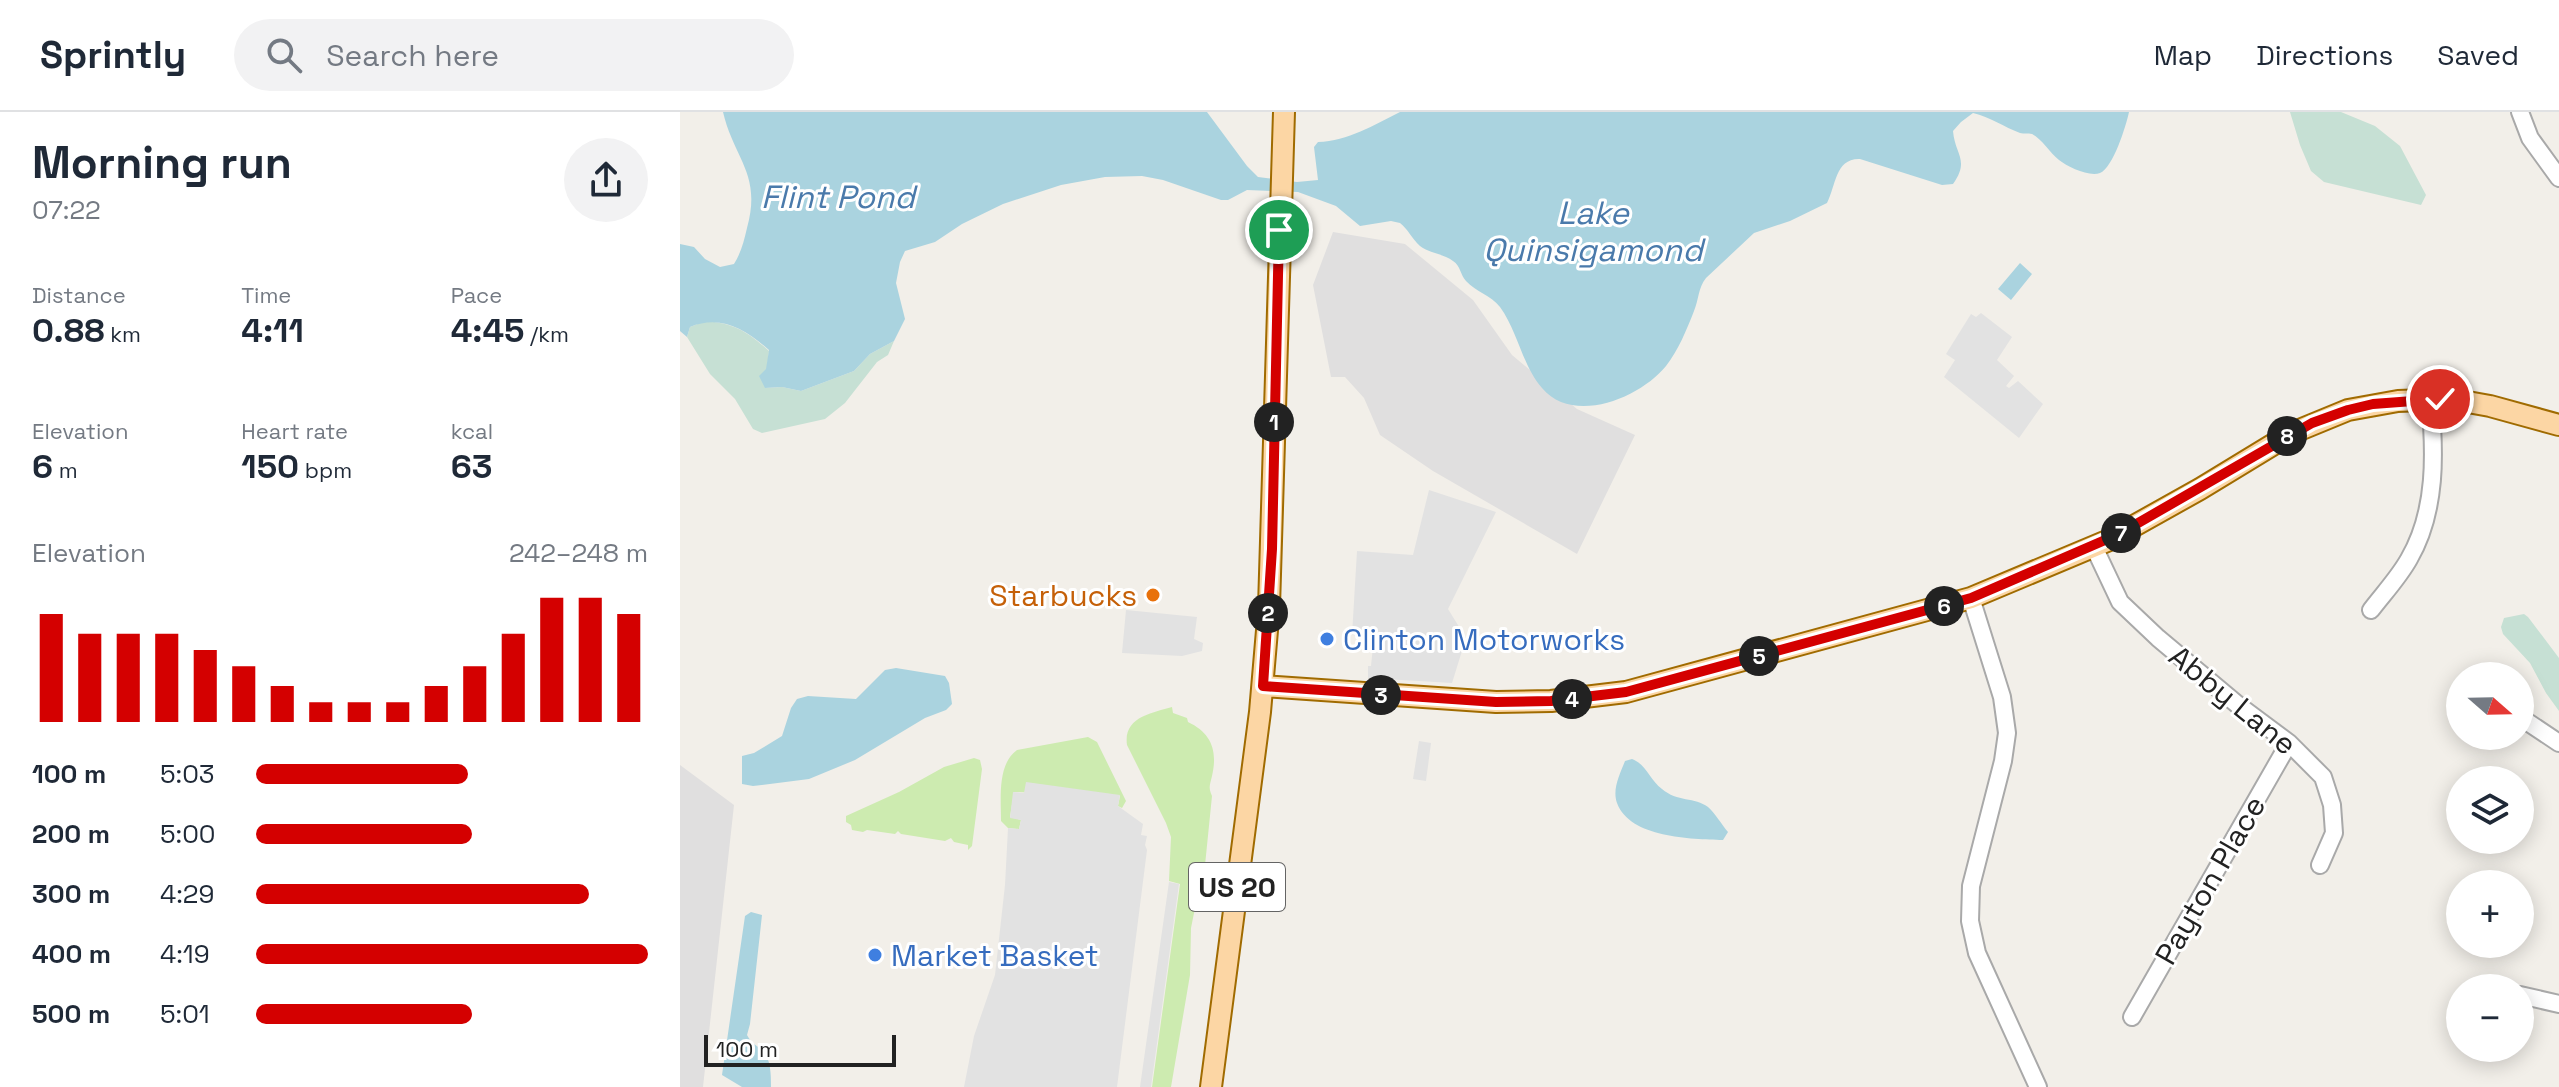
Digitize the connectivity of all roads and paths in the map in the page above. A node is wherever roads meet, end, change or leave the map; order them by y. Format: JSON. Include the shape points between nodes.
{"nodes":[{"id":1,"x":1284,"y":112,"type":"edge"},
{"id":2,"x":2520,"y":112,"type":"edge"},
{"id":3,"x":2558,"y":175,"type":"edge"},
{"id":4,"x":2430,"y":399,"type":"junction"},
{"id":5,"x":2556,"y":419,"type":"edge"},
{"id":6,"x":2094,"y":547,"type":"junction"},
{"id":7,"x":1971,"y":598,"type":"junction"},
{"id":8,"x":2371,"y":610,"type":"dead end"},
{"id":9,"x":1263,"y":686,"type":"junction"},
{"id":10,"x":2534,"y":726,"type":"edge"},
{"id":11,"x":2289,"y":743,"type":"junction"},
{"id":12,"x":2559,"y":743,"type":"edge"},
{"id":13,"x":2320,"y":865,"type":"dead end"},
{"id":14,"x":2534,"y":998,"type":"edge"},
{"id":15,"x":2559,"y":1004,"type":"edge"},
{"id":16,"x":2132,"y":1017,"type":"dead end"},
{"id":17,"x":1211,"y":1087,"type":"edge"},
{"id":18,"x":2038,"y":1087,"type":"edge"}],
"edges":[{"from":1,"to":9,"type":"main road","number":"US 20"},
{"from":2,"to":3,"type":"street","via":[[2530,138]]},
{"from":4,"to":5,"type":"main road"},
{"from":4,"to":6,"type":"main road","via":[[2362,406],[2312,423]]},
{"from":4,"to":8,"type":"street","via":[[2434,448],[2421,532],[2409,559]]},
{"from":6,"to":7,"type":"main road"},
{"from":6,"to":11,"type":"street","name":"Abby Lane","via":[[2120,602],[2164,644]]},
{"from":7,"to":9,"type":"main road","via":[[1636,689],[1579,698],[1473,702]]},
{"from":7,"to":18,"type":"street","via":[[2002,697],[2007,733],[1971,886],[1970,921],[1977,953]]},
{"from":9,"to":17,"type":"main road","number":"US 20"},
{"from":10,"to":12,"type":"street"},
{"from":11,"to":13,"type":"street","name":"Abby Lane","via":[[2323,777],[2332,805],[2334,833]]},
{"from":11,"to":16,"type":"street","name":"Payton Place"},
{"from":14,"to":15,"type":"street"}]}
